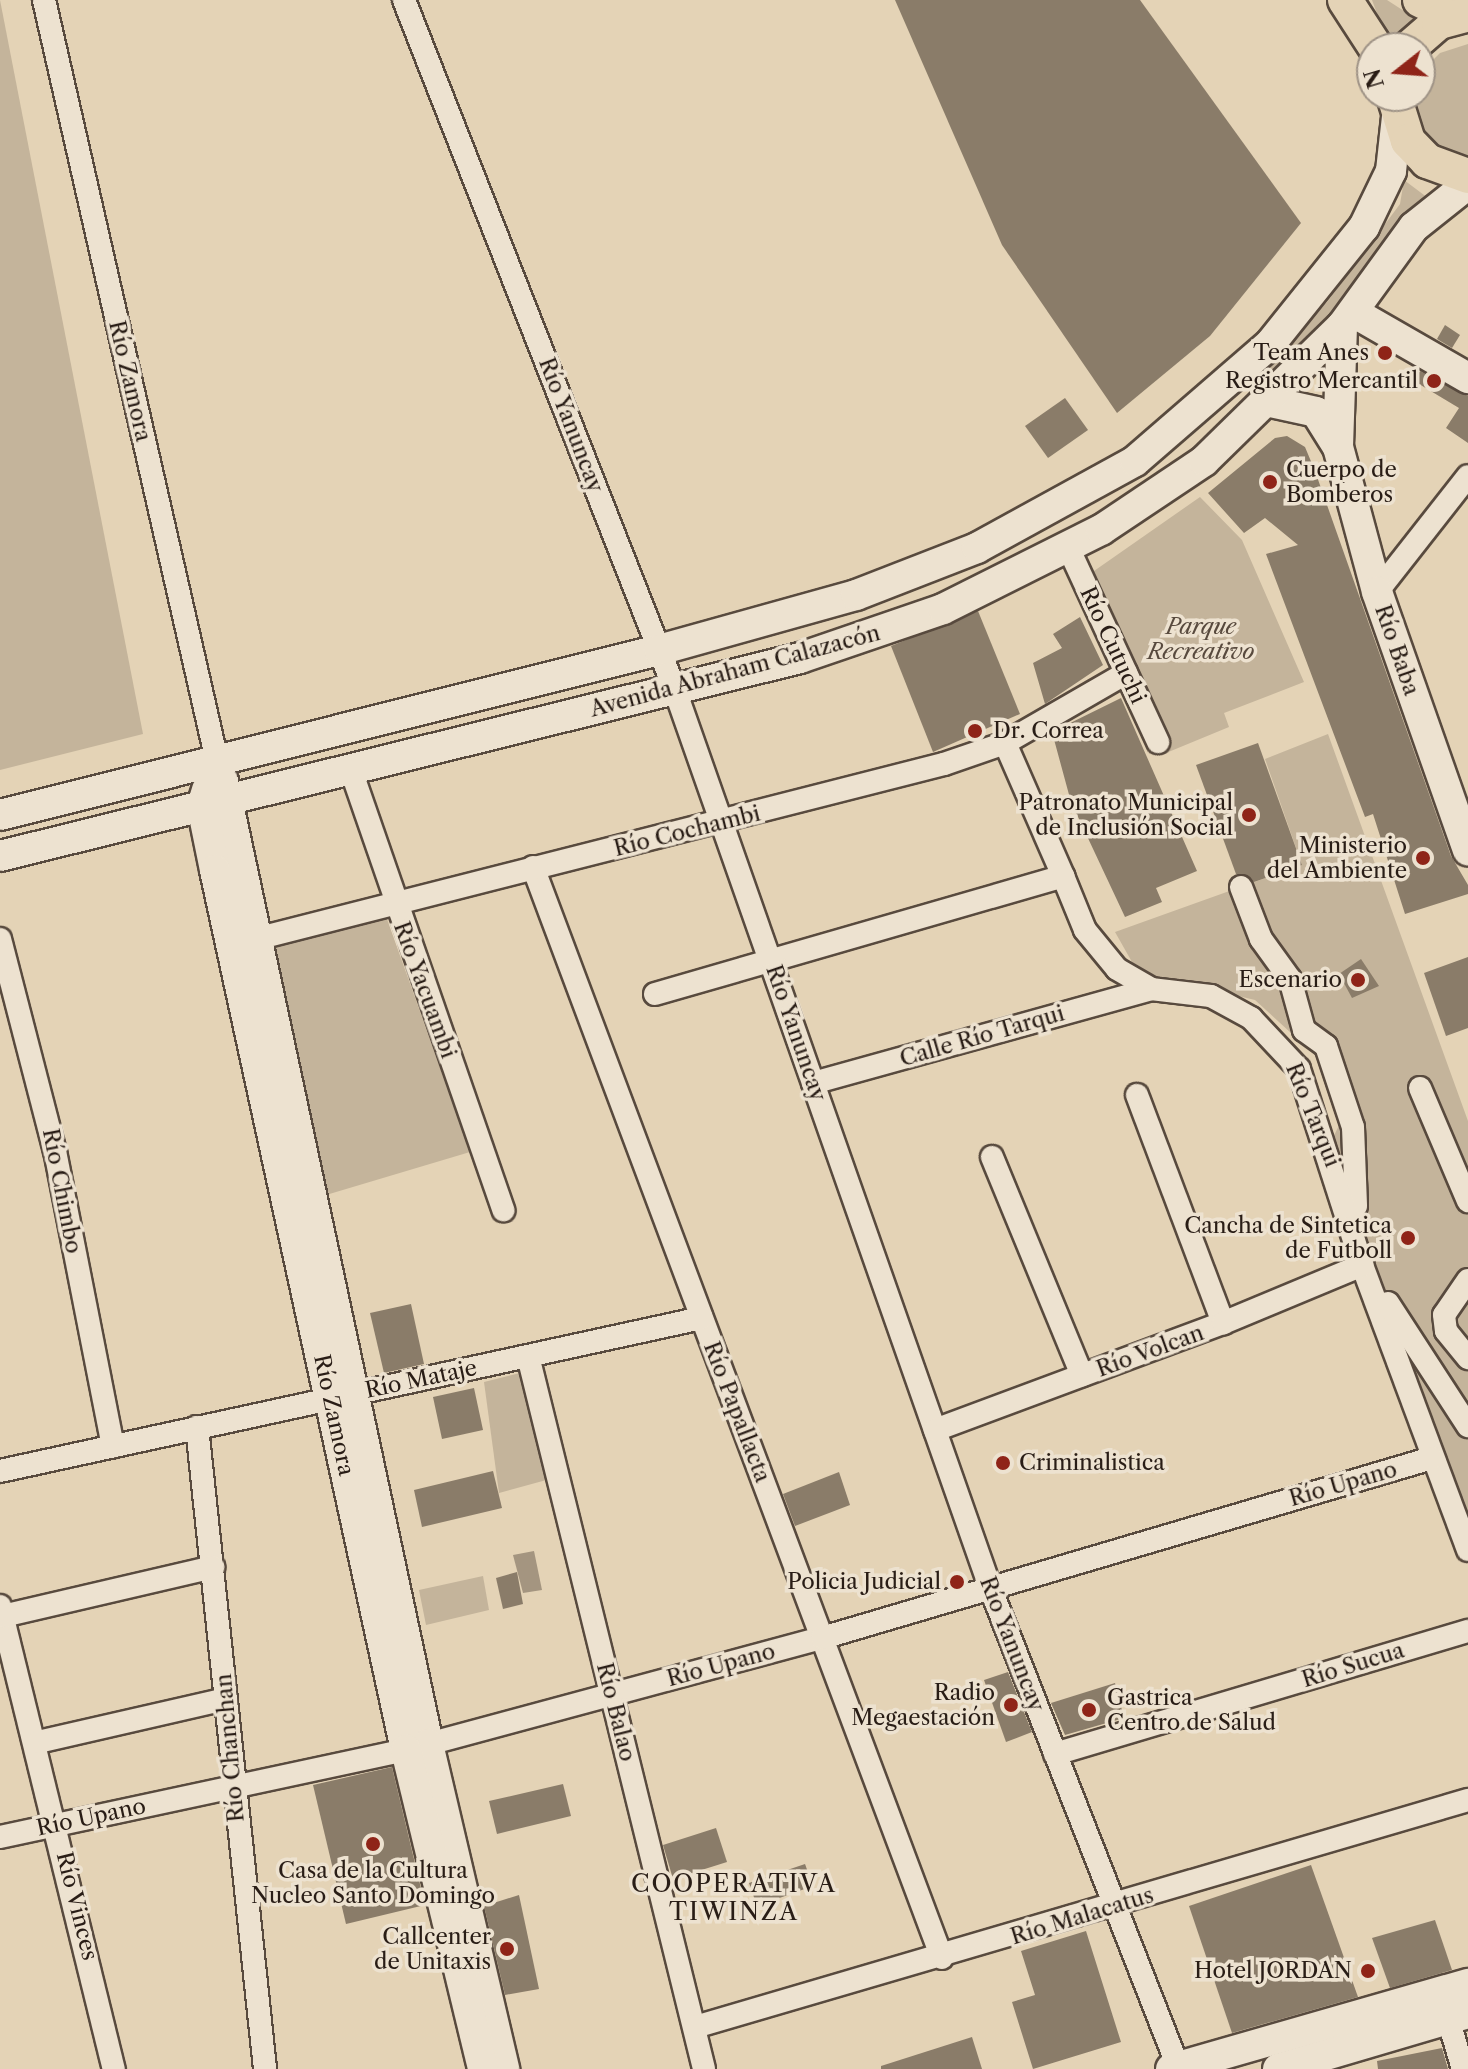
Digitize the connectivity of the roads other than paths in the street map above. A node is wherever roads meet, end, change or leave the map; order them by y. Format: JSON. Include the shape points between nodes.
{"nodes":[{"id":1,"x":44,"y":0,"type":"edge"},
{"id":2,"x":404,"y":0,"type":"edge"},
{"id":3,"x":1345,"y":0,"type":"edge"},
{"id":4,"x":1420,"y":0,"type":"edge"},
{"id":5,"x":1461,"y":15,"type":"edge"},
{"id":6,"x":1366,"y":32,"type":"edge"},
{"id":7,"x":1434,"y":32,"type":"edge"},
{"id":8,"x":1396,"y":112,"type":"edge"},
{"id":9,"x":1399,"y":112,"type":"edge"},
{"id":10,"x":1468,"y":176,"type":"edge"},
{"id":11,"x":1468,"y":184,"type":"edge"},
{"id":12,"x":1348,"y":319,"type":"junction"},
{"id":13,"x":1468,"y":378,"type":"edge"},
{"id":14,"x":1231,"y":383,"type":"junction"},
{"id":15,"x":1265,"y":407,"type":"junction"},
{"id":16,"x":1338,"y":447,"type":"junction"},
{"id":17,"x":1468,"y":476,"type":"edge"},
{"id":18,"x":1068,"y":547,"type":"junction"},
{"id":19,"x":1377,"y":592,"type":"junction"},
{"id":20,"x":659,"y":650,"type":"junction"},
{"id":21,"x":1126,"y":673,"type":"junction"},
{"id":22,"x":675,"y":690,"type":"junction"},
{"id":23,"x":1158,"y":742,"type":"dead end"},
{"id":24,"x":1005,"y":743,"type":"junction"},
{"id":25,"x":217,"y":761,"type":"junction"},
{"id":26,"x":351,"y":770,"type":"junction"},
{"id":27,"x":215,"y":803,"type":"junction"},
{"id":28,"x":0,"y":815,"type":"edge"},
{"id":29,"x":722,"y":823,"type":"junction"},
{"id":30,"x":1468,"y":850,"type":"edge"},
{"id":31,"x":0,"y":856,"type":"edge"},
{"id":32,"x":533,"y":867,"type":"junction"},
{"id":33,"x":1063,"y":876,"type":"junction"},
{"id":34,"x":1241,"y":887,"type":"dead end"},
{"id":35,"x":394,"y":903,"type":"junction"},
{"id":36,"x":0,"y":939,"type":"edge"},
{"id":37,"x":244,"y":942,"type":"junction"},
{"id":38,"x":770,"y":959,"type":"junction"},
{"id":39,"x":1151,"y":989,"type":"junction"},
{"id":40,"x":655,"y":994,"type":"dead end"},
{"id":41,"x":813,"y":1083,"type":"junction"},
{"id":42,"x":1420,"y":1088,"type":"dead end"},
{"id":43,"x":1137,"y":1095,"type":"dead end"},
{"id":44,"x":992,"y":1157,"type":"dead end"},
{"id":45,"x":1468,"y":1201,"type":"edge"},
{"id":46,"x":503,"y":1210,"type":"dead end"},
{"id":47,"x":1362,"y":1265,"type":"junction"},
{"id":48,"x":1468,"y":1280,"type":"edge"},
{"id":49,"x":702,"y":1318,"type":"junction"},
{"id":50,"x":1223,"y":1323,"type":"junction"},
{"id":51,"x":528,"y":1356,"type":"junction"},
{"id":52,"x":1468,"y":1358,"type":"edge"},
{"id":53,"x":1082,"y":1375,"type":"junction"},
{"id":54,"x":342,"y":1396,"type":"junction"},
{"id":55,"x":1468,"y":1426,"type":"edge"},
{"id":56,"x":197,"y":1427,"type":"junction"},
{"id":57,"x":935,"y":1430,"type":"junction"},
{"id":58,"x":113,"y":1446,"type":"junction"},
{"id":59,"x":1432,"y":1458,"type":"junction"},
{"id":60,"x":0,"y":1471,"type":"edge"},
{"id":61,"x":1468,"y":1550,"type":"edge"},
{"id":62,"x":213,"y":1567,"type":"junction"},
{"id":63,"x":990,"y":1587,"type":"junction"},
{"id":64,"x":1,"y":1611,"type":"edge"},
{"id":65,"x":1468,"y":1631,"type":"edge"},
{"id":66,"x":822,"y":1638,"type":"junction"},
{"id":67,"x":611,"y":1695,"type":"junction"},
{"id":68,"x":225,"y":1699,"type":"junction"},
{"id":69,"x":38,"y":1742,"type":"junction"},
{"id":70,"x":417,"y":1747,"type":"junction"},
{"id":71,"x":1055,"y":1754,"type":"junction"},
{"id":72,"x":232,"y":1787,"type":"junction"},
{"id":73,"x":1468,"y":1800,"type":"edge"},
{"id":74,"x":57,"y":1823,"type":"junction"},
{"id":75,"x":0,"y":1837,"type":"edge"},
{"id":76,"x":1116,"y":1906,"type":"junction"},
{"id":77,"x":942,"y":1958,"type":"junction"},
{"id":78,"x":1456,"y":2002,"type":"edge"},
{"id":79,"x":695,"y":2027,"type":"junction"},
{"id":80,"x":1176,"y":2068,"type":"edge"},
{"id":81,"x":114,"y":2069,"type":"edge"},
{"id":82,"x":265,"y":2069,"type":"edge"},
{"id":83,"x":483,"y":2069,"type":"edge"},
{"id":84,"x":504,"y":2069,"type":"edge"},
{"id":85,"x":704,"y":2069,"type":"edge"},
{"id":86,"x":1278,"y":2069,"type":"edge"},
{"id":87,"x":1463,"y":2069,"type":"edge"}],
"edges":[{"from":1,"to":25,"type":"street","name":"Río Zamora"},
{"from":2,"to":20,"type":"street","name":"Río Yanuncay"},
{"from":3,"to":6,"type":"main road"},
{"from":4,"to":5,"type":"main road"},
{"from":5,"to":7,"type":"main road"},
{"from":8,"to":14,"type":"main road","name":"Avenida Abraham Calazacón","via":[[1391,171],[1364,227],[1293,318]]},
{"from":9,"to":10,"type":"main road","via":[[1427,161]]},
{"from":11,"to":12,"type":"main road","name":"Avenida Abraham Calazacón","via":[[1414,227]]},
{"from":12,"to":13,"type":"main road"},
{"from":12,"to":15,"type":"main road","name":"Avenida Abraham Calazacón"},
{"from":12,"to":16,"type":"main road","name":"Río Baba"},
{"from":14,"to":15,"type":"main road"},
{"from":14,"to":20,"type":"main road","name":"Avenida Abraham Calazacón","via":[[1135,461],[977,548],[856,595]]},
{"from":15,"to":16,"type":"main road","name":"Río Baba","via":[[1316,412]]},
{"from":15,"to":18,"type":"main road","name":"Avenida Abraham Calazacón","via":[[1175,483]]},
{"from":16,"to":19,"type":"main road","name":"Río Baba"},
{"from":17,"to":19,"type":"street"},
{"from":18,"to":21,"type":"street","name":"Río Cutuchi"},
{"from":18,"to":22,"type":"main road","name":"Avenida Abraham Calazacón","via":[[898,627]]},
{"from":19,"to":30,"type":"main road","name":"Río Baba"},
{"from":20,"to":22,"type":"street","name":"Río Yanuncay"},
{"from":20,"to":25,"type":"main road","name":"Avenida Abraham Calazacón"},
{"from":21,"to":23,"type":"street","name":"Río Cutuchi"},
{"from":21,"to":24,"type":"street","name":"Río Cochambi"},
{"from":22,"to":26,"type":"main road","name":"Avenida Abraham Calazacón"},
{"from":22,"to":29,"type":"street","name":"Río Yanuncay"},
{"from":24,"to":29,"type":"street","name":"Río Cochambi"},
{"from":24,"to":33,"type":"street","name":"Río Tarqui"},
{"from":25,"to":27,"type":"main road","name":"Río Zamora"},
{"from":25,"to":28,"type":"main road","name":"Avenida Abraham Calazacón"},
{"from":26,"to":27,"type":"main road","name":"Avenida Abraham Calazacón"},
{"from":26,"to":35,"type":"street","name":"Río Yacuambi"},
{"from":27,"to":31,"type":"main road","name":"Avenida Abraham Calazacón"},
{"from":27,"to":37,"type":"main road","name":"Río Zamora"},
{"from":29,"to":32,"type":"street","name":"Río Cochambi"},
{"from":29,"to":38,"type":"street","name":"Río Yanuncay"},
{"from":32,"to":35,"type":"street","name":"Río Cochambi"},
{"from":32,"to":49,"type":"street","name":"Río Papallacta"},
{"from":33,"to":38,"type":"street"},
{"from":33,"to":39,"type":"street","name":"Río Tarqui","via":[[1094,945],[1117,969]]},
{"from":34,"to":55,"type":"street","via":[[1261,939],[1290,979],[1304,1030],[1326,1046],[1353,1127],[1353,1195],[1392,1315]]},
{"from":35,"to":37,"type":"street","name":"Río Cochambi"},
{"from":35,"to":46,"type":"street","name":"Río Yacuambi"},
{"from":36,"to":58,"type":"street","name":"Río Chimbo","via":[[55,1151]]},
{"from":37,"to":54,"type":"main road","name":"Río Zamora"},
{"from":38,"to":40,"type":"street"},
{"from":38,"to":41,"type":"street","name":"Río Yanuncay"},
{"from":39,"to":41,"type":"street","name":"Calle Río Tarqui"},
{"from":39,"to":47,"type":"street","name":"Río Tarqui","via":[[1211,996],[1251,1018],[1285,1049],[1299,1069],[1346,1202]]},
{"from":41,"to":57,"type":"street","name":"Río Yanuncay"},
{"from":42,"to":45,"type":"street"},
{"from":43,"to":50,"type":"street"},
{"from":44,"to":53,"type":"street"},
{"from":47,"to":50,"type":"street","name":"Río Volcan"},
{"from":47,"to":59,"type":"street","name":"Río Tarqui"},
{"from":48,"to":52,"type":"street","via":[[1444,1315],[1446,1331]]},
{"from":49,"to":51,"type":"street","name":"Río Mataje"},
{"from":49,"to":66,"type":"street","name":"Río Papallacta"},
{"from":50,"to":53,"type":"street","name":"Río Volcan"},
{"from":51,"to":54,"type":"street","name":"Río Mataje"},
{"from":51,"to":67,"type":"street","name":"Río Balao"},
{"from":53,"to":57,"type":"street","name":"Río Volcan"},
{"from":54,"to":56,"type":"street","name":"Río Mataje"},
{"from":54,"to":70,"type":"main road","name":"Río Zamora"},
{"from":56,"to":58,"type":"street","name":"Río Mataje"},
{"from":56,"to":62,"type":"street","name":"Río Chanchan"},
{"from":57,"to":63,"type":"street","name":"Río Yanuncay"},
{"from":58,"to":60,"type":"street","name":"Río Mataje"},
{"from":59,"to":61,"type":"street","name":"Río Tarqui"},
{"from":59,"to":63,"type":"street","name":"Río Upano"},
{"from":62,"to":64,"type":"street"},
{"from":62,"to":68,"type":"street","name":"Río Chanchan"},
{"from":63,"to":66,"type":"street","name":"Río Upano"},
{"from":63,"to":71,"type":"street","name":"Río Yanuncay"},
{"from":64,"to":69,"type":"street","name":"Río Vinces"},
{"from":65,"to":71,"type":"street","name":"Río Sucua"},
{"from":66,"to":67,"type":"street","name":"Río Upano"},
{"from":66,"to":77,"type":"street","name":"Río Papallacta"},
{"from":67,"to":70,"type":"street","name":"Río Upano"},
{"from":67,"to":79,"type":"street","name":"Río Balao"},
{"from":68,"to":69,"type":"street"},
{"from":68,"to":72,"type":"street","name":"Río Chanchan"},
{"from":69,"to":74,"type":"street","name":"Río Vinces"},
{"from":70,"to":72,"type":"street","name":"Río Upano"},
{"from":70,"to":83,"type":"main road","name":"Río Zamora"},
{"from":70,"to":84,"type":"main road","name":"Río Zamora"},
{"from":71,"to":76,"type":"street","name":"Río Yanuncay"},
{"from":72,"to":74,"type":"street","name":"Río Upano"},
{"from":72,"to":82,"type":"street","name":"Río Chanchan"},
{"from":73,"to":76,"type":"street","name":"Río Malacatus"},
{"from":74,"to":75,"type":"street","name":"Río Upano"},
{"from":74,"to":81,"type":"street","name":"Río Vinces"},
{"from":76,"to":77,"type":"street","name":"Río Malacatus"},
{"from":76,"to":80,"type":"street","name":"Río Yanuncay"},
{"from":77,"to":79,"type":"street","name":"Río Malacatus"},
{"from":78,"to":80,"type":"main road"},
{"from":78,"to":86,"type":"main road"},
{"from":78,"to":87,"type":"street"},
{"from":79,"to":85,"type":"street","name":"Río Balao"}]}
